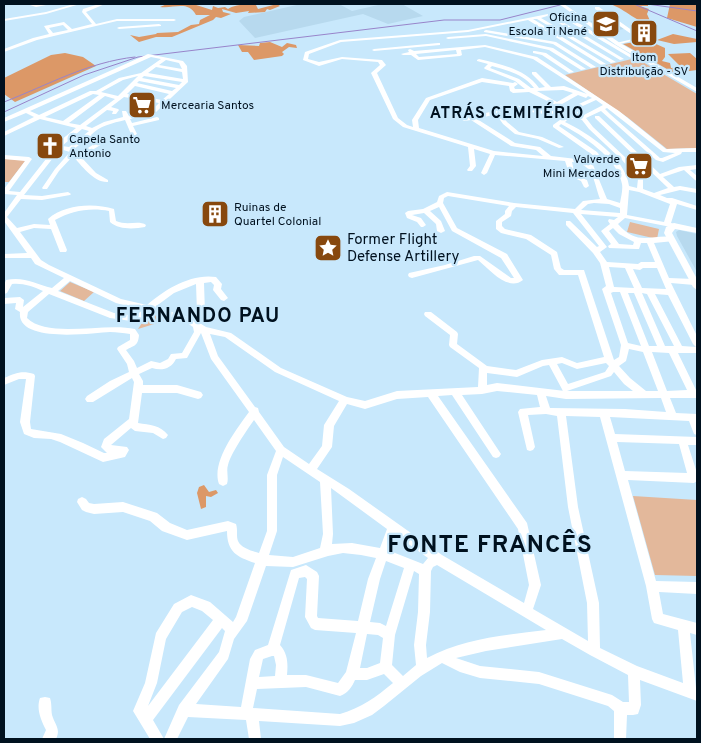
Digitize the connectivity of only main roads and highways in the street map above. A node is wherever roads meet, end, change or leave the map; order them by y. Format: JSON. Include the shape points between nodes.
{"nodes":[{"id":1,"x":561,"y":4,"type":"edge"},
{"id":2,"x":697,"y":90,"type":"edge"},
{"id":3,"x":697,"y":230,"type":"edge"},
{"id":4,"x":696,"y":285,"type":"edge"}],
"edges":[{"from":1,"to":2,"type":"main road","via":[[636,56]]},
{"from":3,"to":4,"type":"main road","via":[[671,225],[668,233]]}]}
